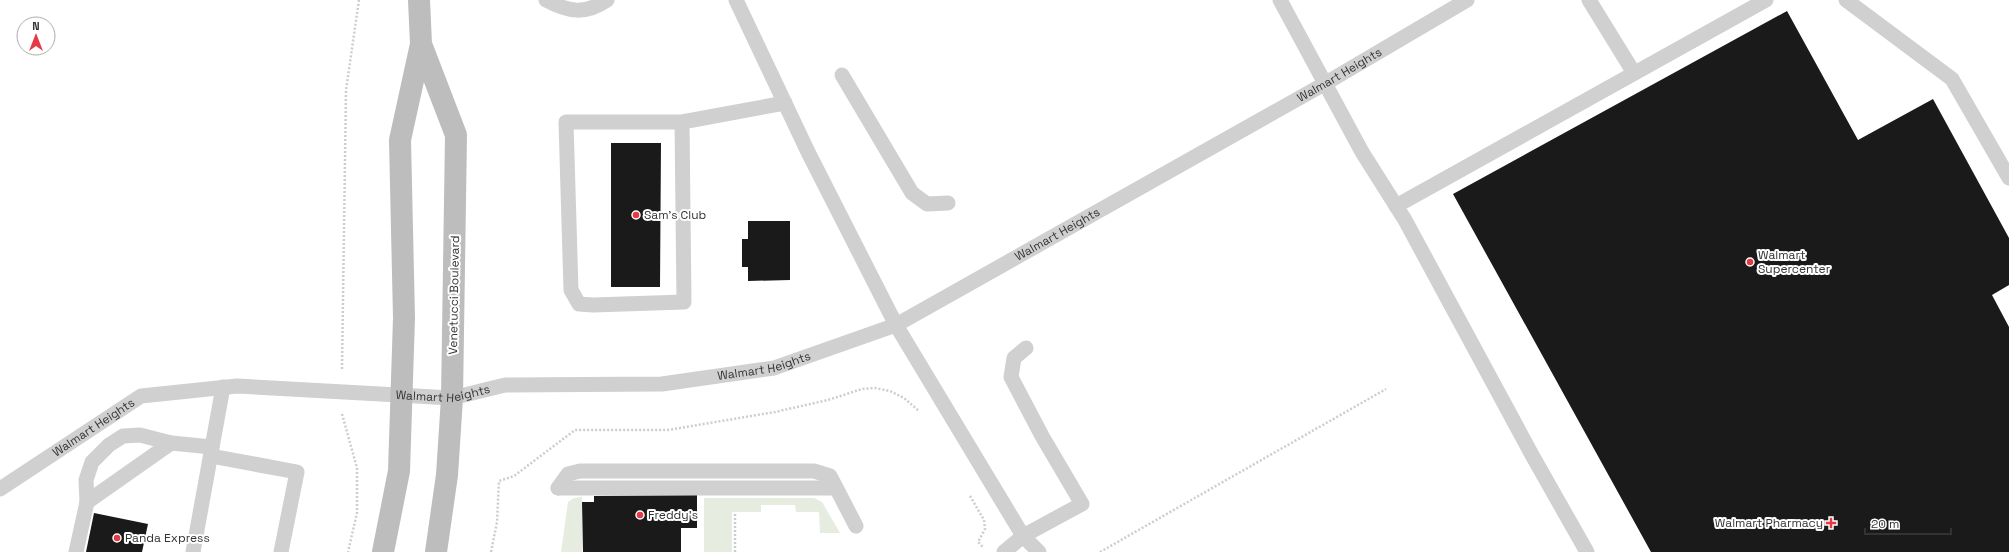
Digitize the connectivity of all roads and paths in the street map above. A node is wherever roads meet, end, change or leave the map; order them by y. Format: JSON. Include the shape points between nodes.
{"nodes":[{"id":1,"x":359,"y":0,"type":"edge"},
{"id":2,"x":419,"y":0,"type":"edge"},
{"id":3,"x":546,"y":0,"type":"edge"},
{"id":4,"x":607,"y":0,"type":"edge"},
{"id":5,"x":736,"y":0,"type":"edge"},
{"id":6,"x":1280,"y":0,"type":"edge"},
{"id":7,"x":1467,"y":0,"type":"edge"},
{"id":8,"x":1589,"y":0,"type":"edge"},
{"id":9,"x":1766,"y":0,"type":"edge"},
{"id":10,"x":1846,"y":0,"type":"edge"},
{"id":11,"x":421,"y":44,"type":"junction"},
{"id":12,"x":1634,"y":73,"type":"junction"},
{"id":13,"x":842,"y":75,"type":"dead end"},
{"id":14,"x":1326,"y":83,"type":"junction"},
{"id":15,"x":785,"y":103,"type":"junction"},
{"id":16,"x":682,"y":122,"type":"junction"},
{"id":17,"x":2009,"y":178,"type":"edge"},
{"id":18,"x":948,"y":203,"type":"dead end"},
{"id":19,"x":1396,"y":206,"type":"junction"},
{"id":20,"x":896,"y":324,"type":"junction"},
{"id":21,"x":1026,"y":348,"type":"dead end"},
{"id":22,"x":223,"y":387,"type":"junction"},
{"id":23,"x":1386,"y":389,"type":"dead end"},
{"id":24,"x":342,"y":392,"type":"junction"},
{"id":25,"x":401,"y":394,"type":"junction"},
{"id":26,"x":452,"y":398,"type":"junction"},
{"id":27,"x":171,"y":443,"type":"junction"},
{"id":28,"x":211,"y":451,"type":"junction"},
{"id":29,"x":558,"y":488,"type":"dead end"},
{"id":30,"x":0,"y":489,"type":"edge"},
{"id":31,"x":87,"y":502,"type":"junction"},
{"id":32,"x":735,"y":514,"type":"dead end"},
{"id":33,"x":856,"y":526,"type":"dead end"},
{"id":34,"x":1023,"y":536,"type":"junction"},
{"id":35,"x":76,"y":552,"type":"edge"},
{"id":36,"x":193,"y":552,"type":"edge"},
{"id":37,"x":281,"y":552,"type":"edge"},
{"id":38,"x":348,"y":552,"type":"edge"},
{"id":39,"x":383,"y":552,"type":"edge"},
{"id":40,"x":436,"y":552,"type":"edge"},
{"id":41,"x":735,"y":552,"type":"edge"},
{"id":42,"x":1004,"y":552,"type":"edge"},
{"id":43,"x":1039,"y":552,"type":"edge"},
{"id":44,"x":1100,"y":552,"type":"edge"},
{"id":45,"x":1587,"y":552,"type":"edge"}],
"edges":[{"from":1,"to":24,"type":"path","via":[[346,90]]},
{"from":2,"to":11,"type":"street","name":"Venetucci Boulevard"},
{"from":3,"to":4,"type":"lane","via":[[569,11],[596,7]]},
{"from":5,"to":15,"type":"lane"},
{"from":6,"to":14,"type":"lane"},
{"from":7,"to":14,"type":"lane","name":"Walmart Heights"},
{"from":8,"to":12,"type":"lane"},
{"from":9,"to":12,"type":"lane"},
{"from":10,"to":17,"type":"lane","via":[[1952,79]]},
{"from":11,"to":25,"type":"street","name":"Venetucci Boulevard","via":[[400,140],[404,318]]},
{"from":11,"to":26,"type":"street","name":"Venetucci Boulevard","via":[[456,135]]},
{"from":12,"to":19,"type":"lane"},
{"from":13,"to":18,"type":"lane","via":[[912,194],[927,204]]},
{"from":14,"to":19,"type":"lane","via":[[1362,152]]},
{"from":14,"to":20,"type":"lane","name":"Walmart Heights"},
{"from":15,"to":16,"type":"lane"},
{"from":15,"to":20,"type":"lane"},
{"from":16,"to":16,"type":"lane","via":[[566,122],[570,290],[579,304],[684,302]]},
{"from":19,"to":45,"type":"lane"},
{"from":20,"to":26,"type":"lane","name":"Walmart Heights","via":[[774,368],[662,384],[505,385]]},
{"from":20,"to":34,"type":"lane"},
{"from":21,"to":34,"type":"lane","via":[[1014,358],[1010,377],[1082,504]]},
{"from":22,"to":24,"type":"lane","name":"Walmart Heights"},
{"from":22,"to":28,"type":"lane"},
{"from":22,"to":30,"type":"lane","name":"Walmart Heights","via":[[141,396]]},
{"from":23,"to":44,"type":"path"},
{"from":24,"to":25,"type":"lane","name":"Walmart Heights"},
{"from":24,"to":38,"type":"path","via":[[342,416],[358,468],[357,512]]},
{"from":25,"to":26,"type":"lane","name":"Walmart Heights"},
{"from":25,"to":39,"type":"street","name":"Venetucci Boulevard","via":[[399,471]]},
{"from":26,"to":40,"type":"street","name":"Venetucci Boulevard","via":[[447,475]]},
{"from":27,"to":28,"type":"lane"},
{"from":27,"to":31,"type":"lane"},
{"from":27,"to":31,"type":"lane","via":[[140,434],[123,436],[108,445],[92,462],[86,480]]},
{"from":28,"to":36,"type":"lane"},
{"from":28,"to":37,"type":"lane","via":[[297,472]]},
{"from":29,"to":33,"type":"lane","via":[[568,474],[580,471],[814,471],[830,476]]},
{"from":31,"to":35,"type":"lane"},
{"from":32,"to":41,"type":"path"},
{"from":34,"to":42,"type":"lane"},
{"from":34,"to":43,"type":"lane"}]}
